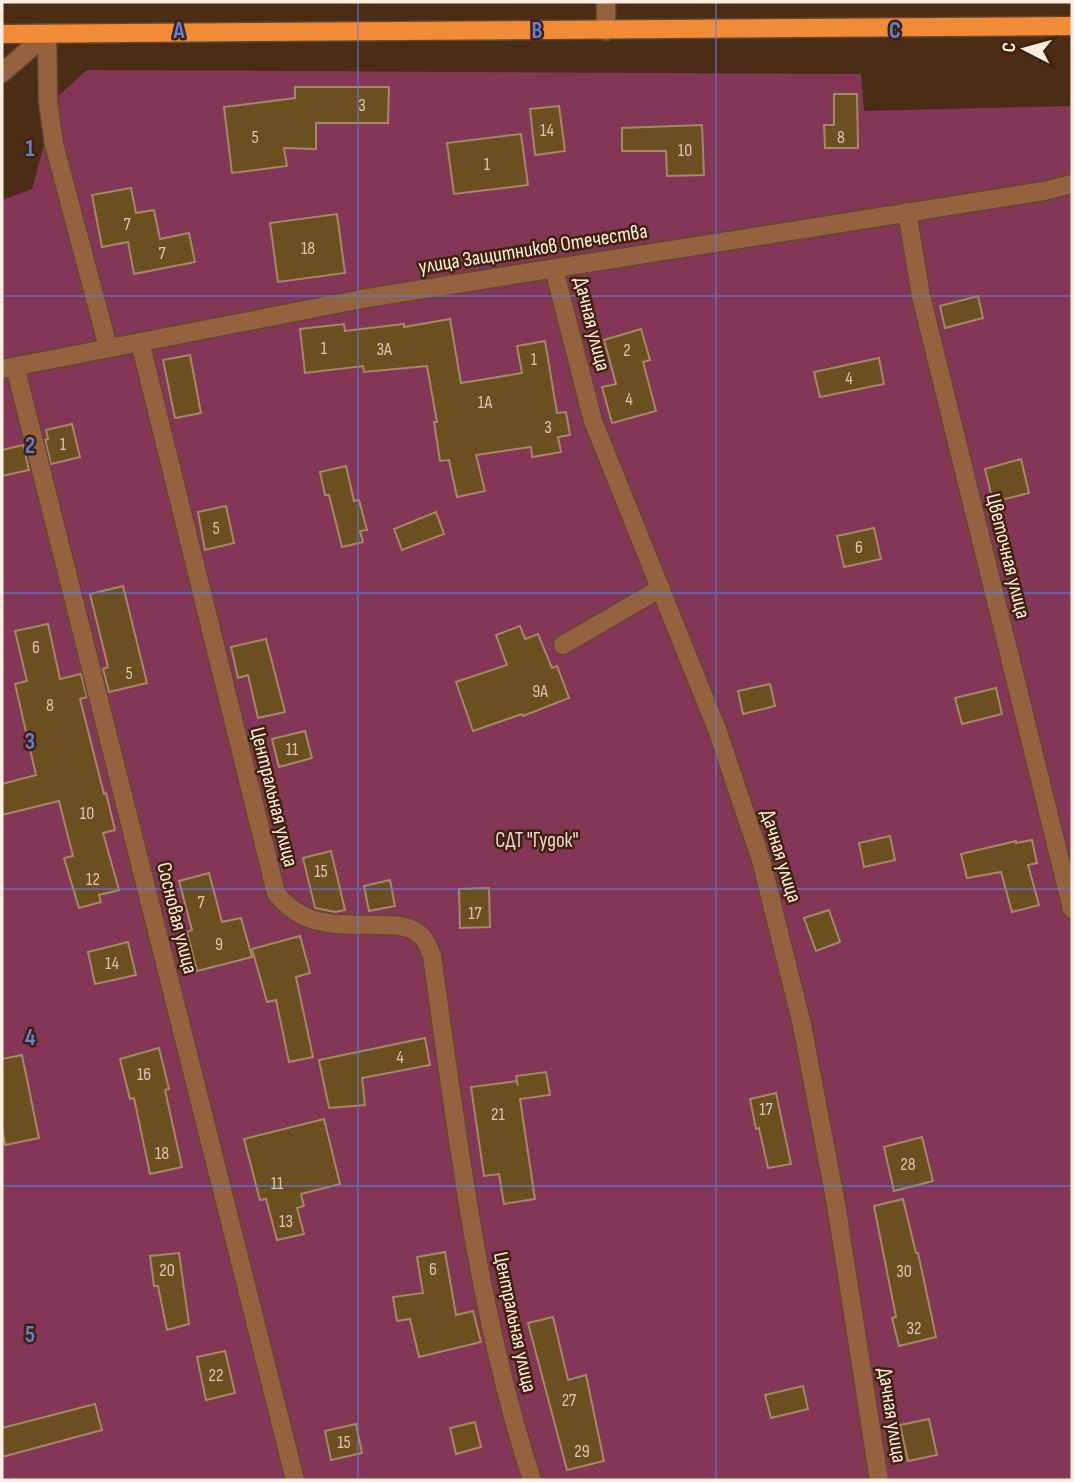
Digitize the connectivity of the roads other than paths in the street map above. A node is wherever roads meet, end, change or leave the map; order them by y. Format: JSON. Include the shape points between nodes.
{"nodes":[{"id":1,"x":606,"y":2,"type":"edge"},
{"id":2,"x":1072,"y":26,"type":"edge"},
{"id":3,"x":606,"y":31,"type":"junction"},
{"id":4,"x":2,"y":34,"type":"edge"},
{"id":5,"x":47,"y":34,"type":"junction"},
{"id":6,"x":2,"y":73,"type":"edge"},
{"id":7,"x":1072,"y":184,"type":"edge"},
{"id":8,"x":907,"y":212,"type":"junction"},
{"id":9,"x":554,"y":269,"type":"junction"},
{"id":10,"x":140,"y":342,"type":"junction"},
{"id":11,"x":108,"y":347,"type":"junction"},
{"id":12,"x":8,"y":367,"type":"edge"},
{"id":13,"x":661,"y":588,"type":"junction"},
{"id":14,"x":563,"y":645,"type":"dead end"},
{"id":15,"x":1072,"y":909,"type":"edge"},
{"id":16,"x":295,"y":1480,"type":"edge"},
{"id":17,"x":532,"y":1480,"type":"edge"},
{"id":18,"x":879,"y":1480,"type":"edge"}],
"edges":[{"from":1,"to":3,"type":"street"},
{"from":2,"to":3,"type":"main road"},
{"from":3,"to":5,"type":"main road"},
{"from":4,"to":5,"type":"main road"},
{"from":5,"to":6,"type":"street"},
{"from":5,"to":11,"type":"street","via":[[54,144]]},
{"from":7,"to":8,"type":"street","name":"улица Защитников Отечества"},
{"from":8,"to":9,"type":"street","name":"улица Защитников Отечества"},
{"from":8,"to":15,"type":"street","name":"Цветочная улица","via":[[921,296]]},
{"from":9,"to":10,"type":"street","name":"улица Защитников Отечества","via":[[367,298]]},
{"from":9,"to":13,"type":"street","name":"Дачная улица","via":[[593,421]]},
{"from":10,"to":11,"type":"street","name":"улица Защитников Отечества"},
{"from":10,"to":17,"type":"street","name":"Центральная улица","via":[[276,893],[286,906],[314,921],[405,926],[428,943],[488,1313]]},
{"from":11,"to":12,"type":"street","name":"улица Защитников Отечества"},
{"from":12,"to":16,"type":"street","name":"Сосновая улица"},
{"from":13,"to":14,"type":"street"},
{"from":13,"to":18,"type":"street","name":"Дачная улица","via":[[718,732],[761,860],[779,931],[836,1204]]}]}
